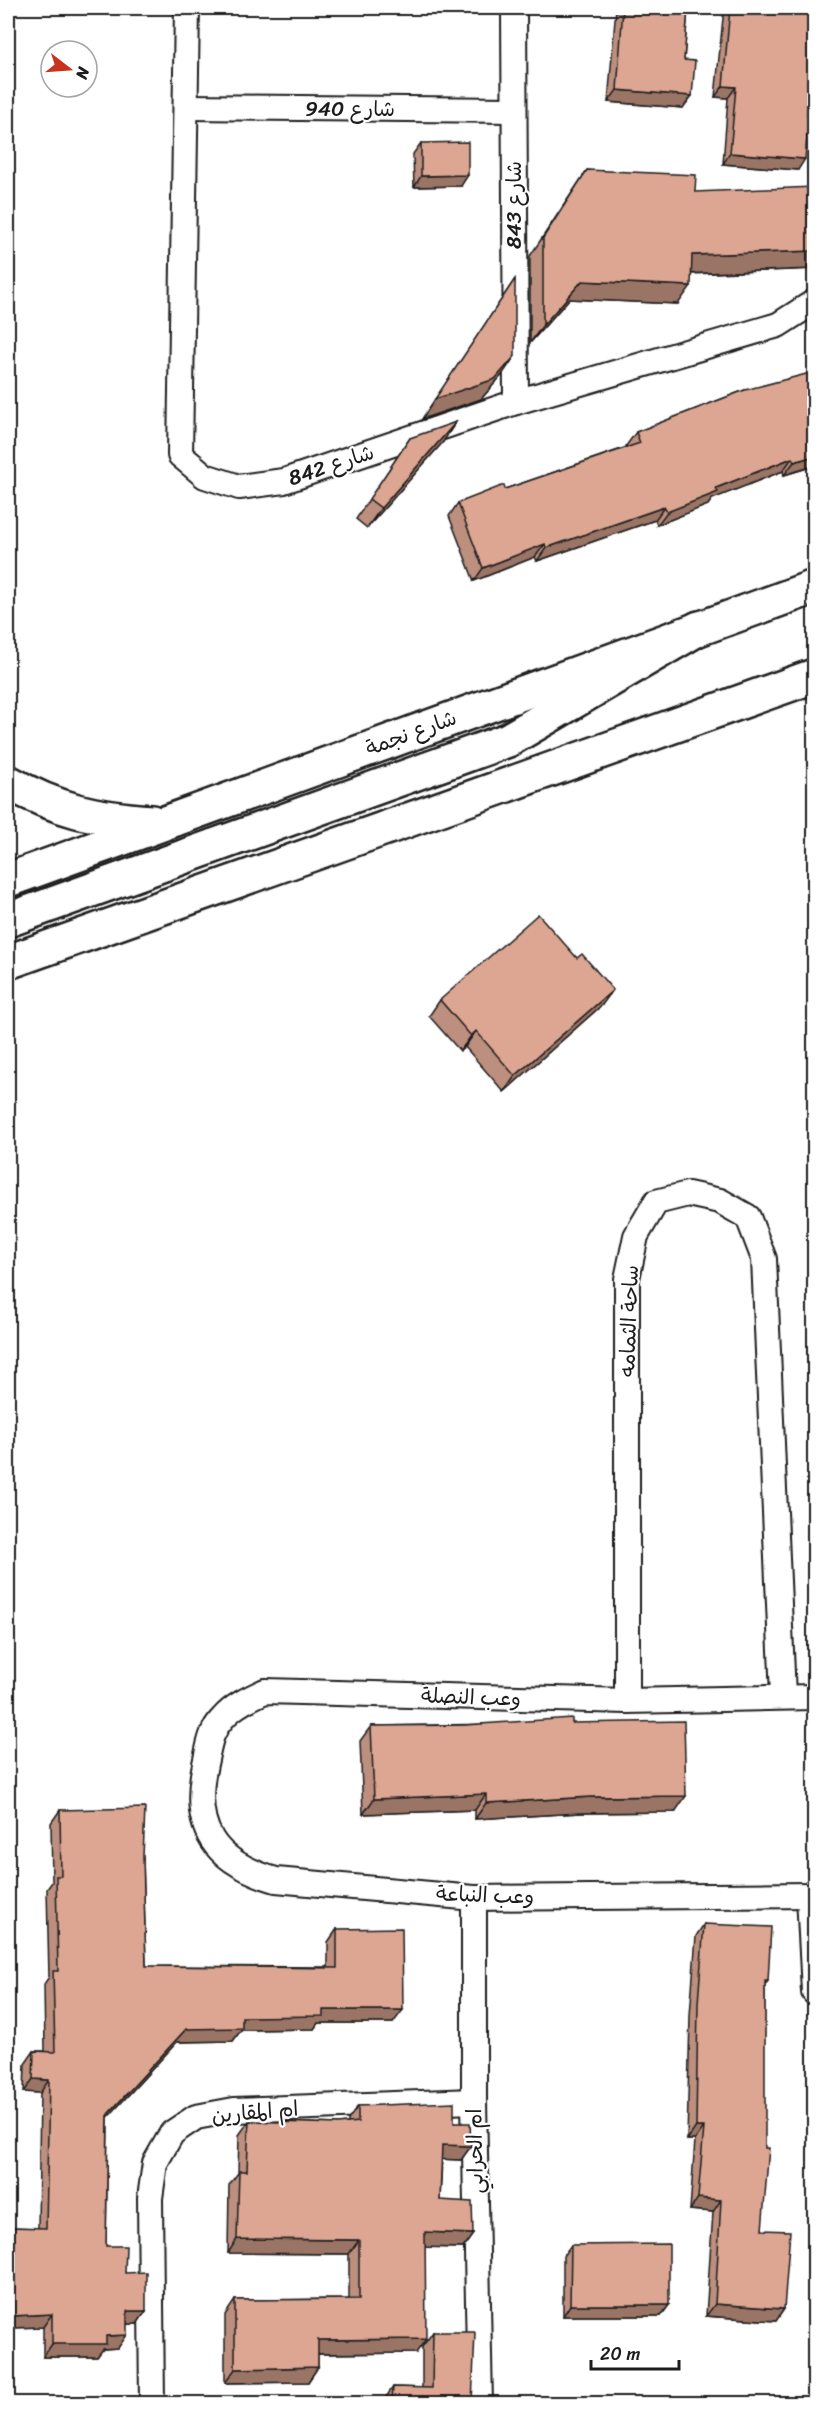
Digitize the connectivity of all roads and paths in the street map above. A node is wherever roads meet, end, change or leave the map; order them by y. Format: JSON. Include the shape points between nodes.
{"nodes":[{"id":1,"x":187,"y":8,"type":"edge"},
{"id":2,"x":514,"y":8,"type":"edge"},
{"id":3,"x":187,"y":107,"type":"junction"},
{"id":4,"x":513,"y":110,"type":"junction"},
{"id":5,"x":814,"y":302,"type":"edge"},
{"id":6,"x":516,"y":402,"type":"junction"},
{"id":7,"x":814,"y":588,"type":"edge"},
{"id":8,"x":699,"y":628,"type":"junction"},
{"id":9,"x":814,"y":676,"type":"edge"},
{"id":10,"x":8,"y":782,"type":"edge"},
{"id":11,"x":165,"y":822,"type":"junction"},
{"id":12,"x":8,"y":880,"type":"edge"},
{"id":13,"x":8,"y":920,"type":"edge"},
{"id":14,"x":63,"y":944,"type":"junction"},
{"id":15,"x":8,"y":962,"type":"edge"},
{"id":16,"x":8,"y":987,"type":"edge"},
{"id":17,"x":783,"y":1696,"type":"junction"},
{"id":18,"x":814,"y":1697,"type":"edge"},
{"id":19,"x":627,"y":1701,"type":"junction"},
{"id":20,"x":201,"y":1800,"type":"joint"},
{"id":21,"x":812,"y":1895,"type":"edge"},
{"id":22,"x":474,"y":1898,"type":"junction"},
{"id":23,"x":814,"y":1992,"type":"edge"},
{"id":24,"x":474,"y":2101,"type":"junction"},
{"id":25,"x":152,"y":2403,"type":"edge"},
{"id":26,"x":480,"y":2403,"type":"edge"}],
"edges":[{"from":1,"to":3,"type":"street"},
{"from":2,"to":4,"type":"street","name":"شارع 843"},
{"from":3,"to":4,"type":"street","name":"شارع 940"},
{"from":3,"to":6,"type":"street","name":"شارع 842","via":[[180,455],[205,476],[239,487],[284,481]]},
{"from":4,"to":6,"type":"street","name":"شارع 843"},
{"from":5,"to":6,"type":"street","name":"شارع 842","via":[[778,325]]},
{"from":7,"to":8,"type":"main road","name":"شارع نجمة"},
{"from":8,"to":11,"type":"main road","name":"شارع نجمة"},
{"from":8,"to":13,"type":"main road","via":[[508,740]]},
{"from":9,"to":14,"type":"main road"},
{"from":10,"to":11,"type":"main road","via":[[39,800],[72,812],[108,819]]},
{"from":11,"to":12,"type":"main road","name":"شارع نجمة"},
{"from":14,"to":15,"type":"main road"},
{"from":14,"to":16,"type":"main road"},
{"from":17,"to":18,"type":"street","name":"وعب النصلة"},
{"from":17,"to":19,"type":"street","name":"وعب النصلة"},
{"from":17,"to":19,"type":"street","name":"ساحة الثمامه","via":[[764,1259],[748,1217],[720,1201],[688,1194],[656,1202],[636,1236],[627,1280]]},
{"from":19,"to":20,"type":"street","name":"وعب النصلة","via":[[265,1691],[239,1704],[211,1734]]},
{"from":20,"to":22,"type":"street","name":"وعب النباعة","via":[[204,1825],[215,1844],[228,1859],[248,1872],[276,1880]]},
{"from":21,"to":22,"type":"street","name":"وعب النباعة"},
{"from":21,"to":23,"type":"street"},
{"from":22,"to":24,"type":"street","name":"ام الحرابي"},
{"from":24,"to":25,"type":"street","name":"ام المقارين","via":[[234,2110],[196,2117],[172,2133],[155,2163],[150,2198]]},
{"from":24,"to":26,"type":"street","name":"ام الحرابي"}]}
